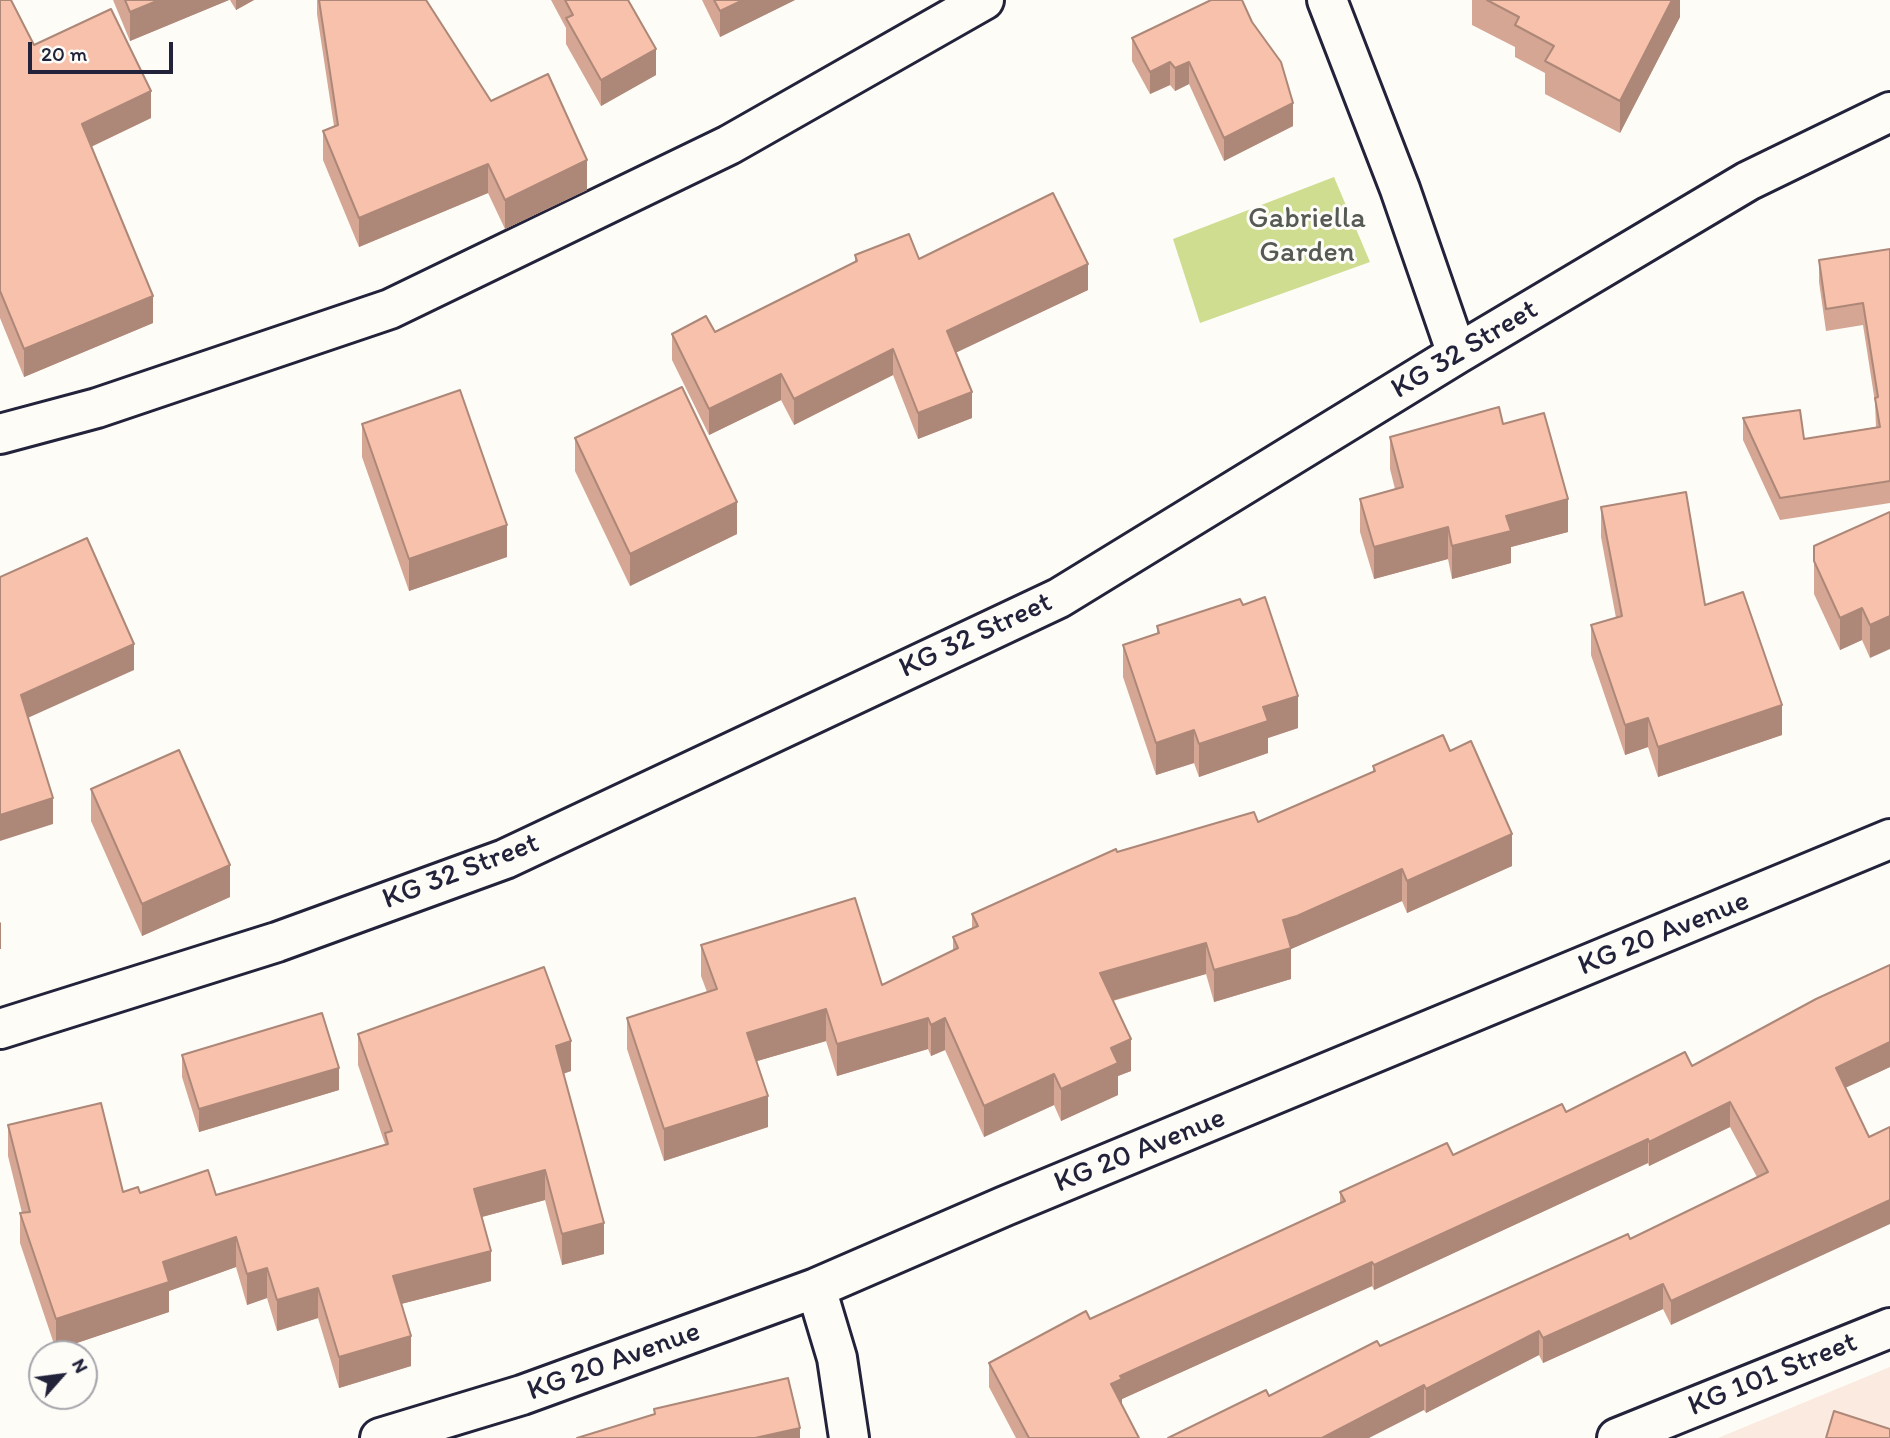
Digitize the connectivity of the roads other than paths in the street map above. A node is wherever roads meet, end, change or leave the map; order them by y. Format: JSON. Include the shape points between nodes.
{"nodes":[{"id":1,"x":984,"y":0,"type":"edge"},
{"id":2,"x":1327,"y":0,"type":"edge"},
{"id":3,"x":1890,"y":111,"type":"edge"},
{"id":4,"x":1457,"y":354,"type":"junction"},
{"id":5,"x":0,"y":434,"type":"edge"},
{"id":6,"x":1890,"y":839,"type":"edge"},
{"id":7,"x":0,"y":1028,"type":"edge"},
{"id":8,"x":816,"y":1288,"type":"junction"},
{"id":9,"x":1890,"y":1328,"type":"edge"},
{"id":10,"x":380,"y":1438,"type":"edge"},
{"id":11,"x":849,"y":1438,"type":"edge"},
{"id":12,"x":1617,"y":1438,"type":"edge"}],
"edges":[{"from":1,"to":5,"type":"street","via":[[729,145],[390,309],[97,408]]},
{"from":2,"to":4,"type":"street"},
{"from":3,"to":4,"type":"street","name":"KG 32 Street","via":[[1748,181]]},
{"from":4,"to":7,"type":"street","name":"KG 32 Street","via":[[1059,598],[505,859],[277,942]]},
{"from":6,"to":8,"type":"street","name":"KG 20 Avenue"},
{"from":8,"to":10,"type":"street","name":"KG 20 Avenue","via":[[522,1395]]},
{"from":8,"to":11,"type":"street","via":[[837,1358]]},
{"from":9,"to":12,"type":"street","name":"KG 101 Street"}]}
